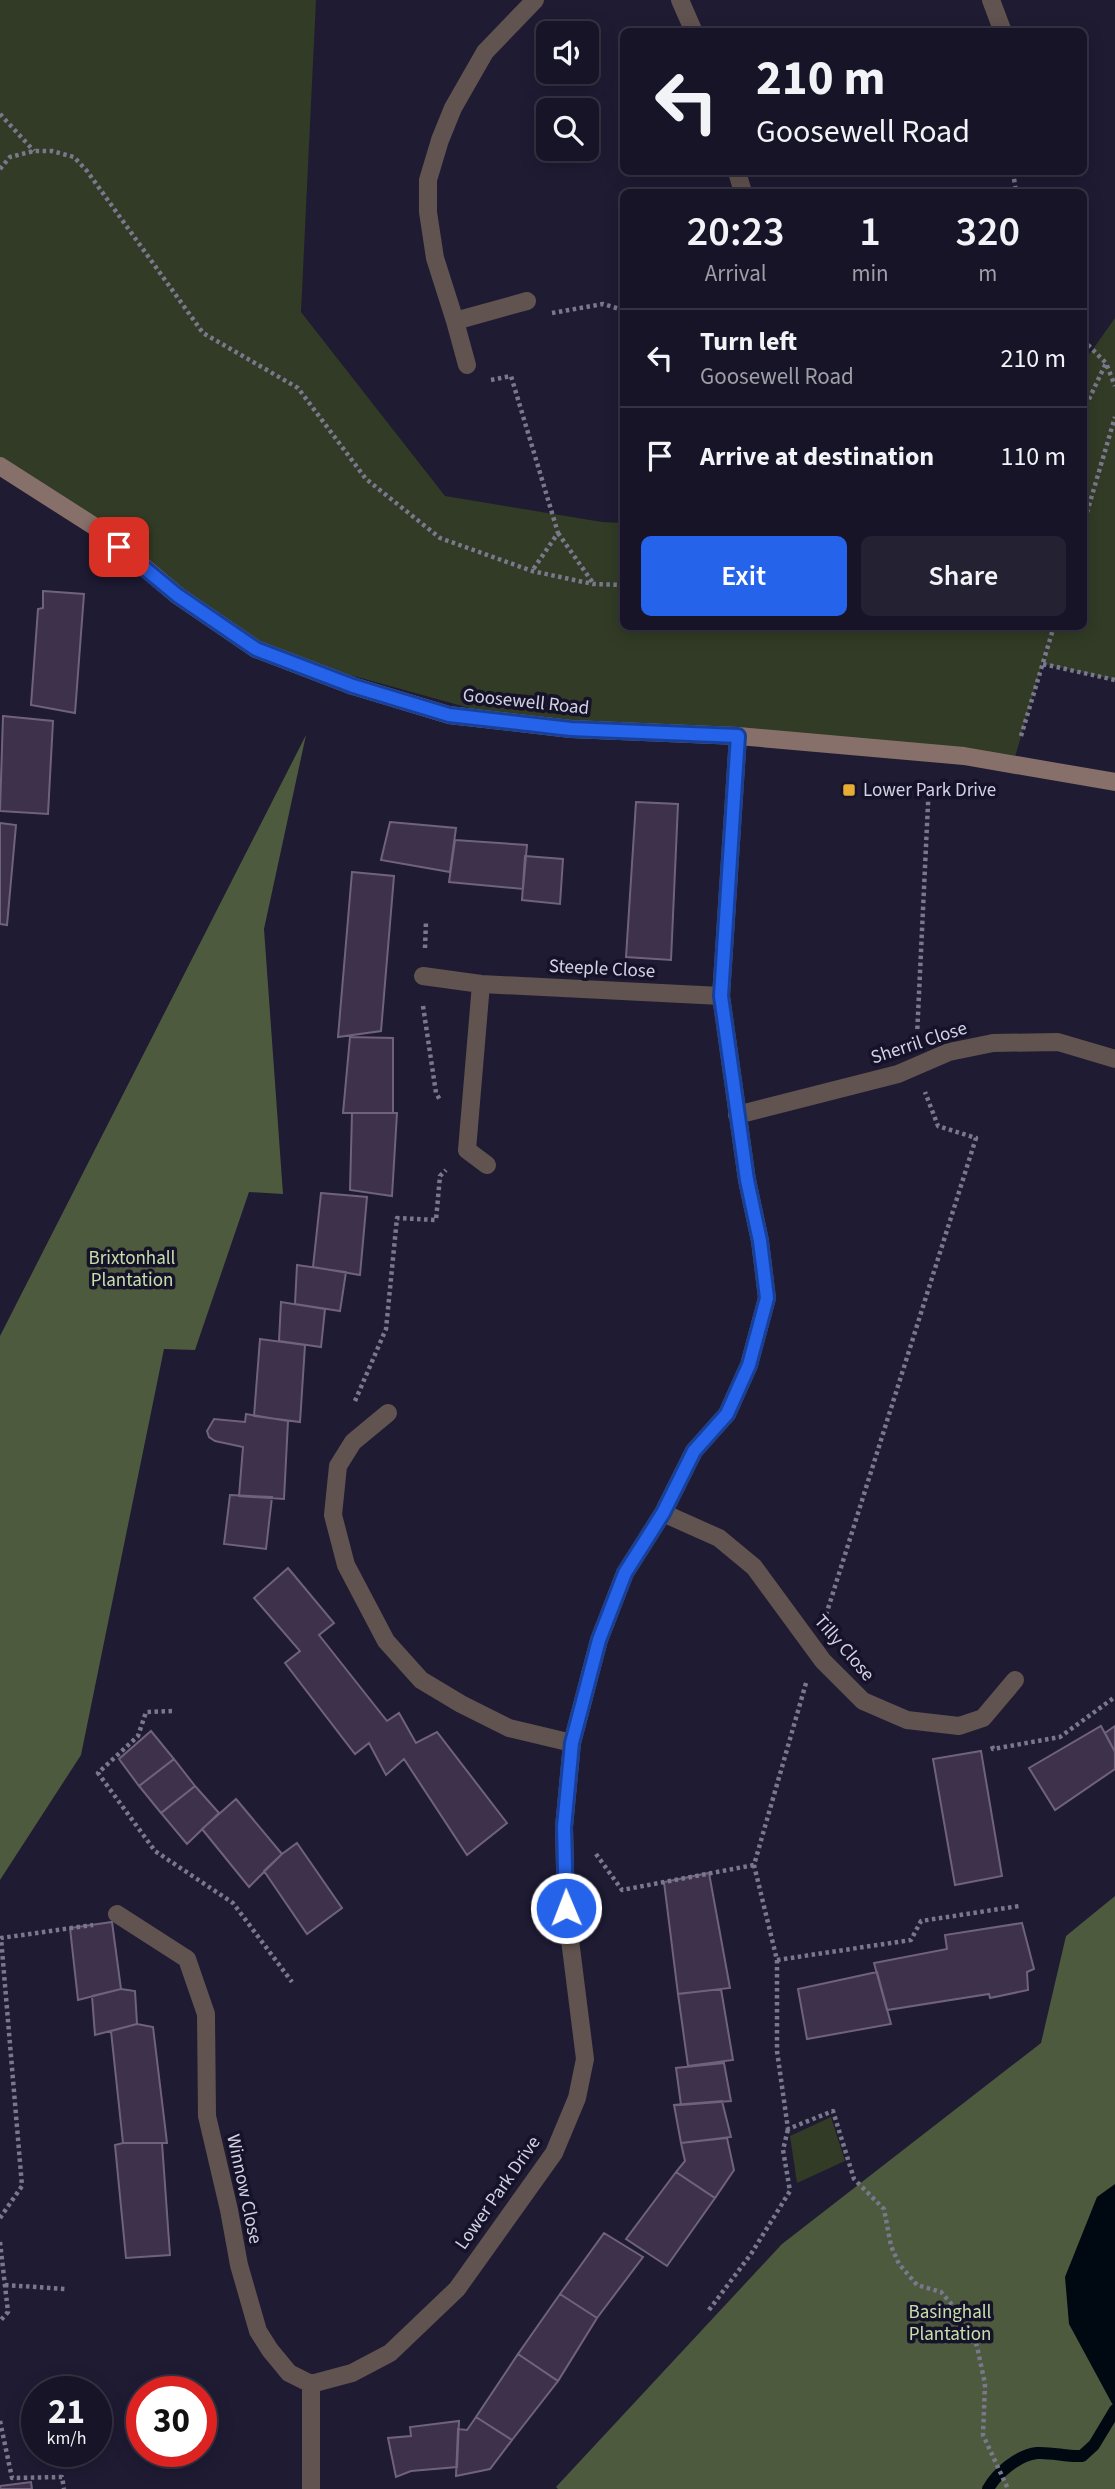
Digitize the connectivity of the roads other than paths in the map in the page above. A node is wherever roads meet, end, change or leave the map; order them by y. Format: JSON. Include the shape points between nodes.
{"nodes":[{"id":1,"x":535,"y":0,"type":"edge"},
{"id":2,"x":680,"y":0,"type":"edge"},
{"id":3,"x":991,"y":0,"type":"edge"},
{"id":4,"x":692,"y":28,"type":"edge"},
{"id":5,"x":1002,"y":28,"type":"edge"},
{"id":6,"x":527,"y":301,"type":"road end"},
{"id":7,"x":455,"y":321,"type":"junction"},
{"id":8,"x":467,"y":365,"type":"road end"},
{"id":9,"x":0,"y":466,"type":"edge"},
{"id":10,"x":738,"y":736,"type":"junction"},
{"id":11,"x":1115,"y":782,"type":"edge"},
{"id":12,"x":423,"y":976,"type":"road end"},
{"id":13,"x":481,"y":984,"type":"junction"},
{"id":14,"x":721,"y":996,"type":"junction"},
{"id":15,"x":1115,"y":1059,"type":"edge"},
{"id":16,"x":737,"y":1115,"type":"junction"},
{"id":17,"x":488,"y":1165,"type":"dead end"},
{"id":18,"x":388,"y":1413,"type":"dead end"},
{"id":19,"x":663,"y":1513,"type":"junction"},
{"id":20,"x":1015,"y":1680,"type":"dead end"},
{"id":21,"x":572,"y":1743,"type":"junction"},
{"id":22,"x":122,"y":1917,"type":"road end"},
{"id":23,"x":311,"y":2384,"type":"junction"},
{"id":24,"x":311,"y":2489,"type":"edge"}],
"edges":[{"from":1,"to":7,"type":"street","via":[[485,52],[453,108],[428,180],[435,258]]},
{"from":2,"to":4,"type":"street"},
{"from":3,"to":5,"type":"street"},
{"from":6,"to":7,"type":"street"},
{"from":7,"to":8,"type":"street"},
{"from":9,"to":10,"type":"street","name":"Goosewell Road","via":[[100,530],[177,595],[256,649],[353,686],[449,715],[571,729]]},
{"from":10,"to":11,"type":"street","name":"Goosewell Road","via":[[931,753]]},
{"from":10,"to":14,"type":"street","name":"Lower Park Drive"},
{"from":12,"to":13,"type":"street","name":"Steeple Close"},
{"from":13,"to":14,"type":"street","name":"Steeple Close"},
{"from":13,"to":17,"type":"street","via":[[467,1150]]},
{"from":14,"to":16,"type":"street","name":"Lower Park Drive"},
{"from":15,"to":16,"type":"street","name":"Sherril Close","via":[[1058,1042],[993,1043],[949,1052],[898,1074]]},
{"from":16,"to":19,"type":"street","name":"Lower Park Drive","via":[[767,1298],[749,1365],[727,1414],[694,1451]]},
{"from":18,"to":21,"type":"street","via":[[353,1442],[338,1466],[333,1516],[346,1565],[386,1641],[421,1680],[461,1704],[509,1728]]},
{"from":19,"to":20,"type":"street","name":"Tilly Close","via":[[719,1538],[754,1567],[815,1650],[863,1701],[908,1720],[959,1726],[983,1718]]},
{"from":19,"to":21,"type":"street","name":"Lower Park Drive","via":[[625,1573],[599,1640]]},
{"from":21,"to":23,"type":"street","name":"Lower Park Drive","via":[[566,1908],[585,2059],[577,2098],[554,2153],[457,2289],[390,2353],[352,2373]]},
{"from":22,"to":23,"type":"street","name":"Winnow Close","via":[[187,1959],[206,2014],[207,2116],[258,2331],[289,2373]]},
{"from":23,"to":24,"type":"street"}]}
